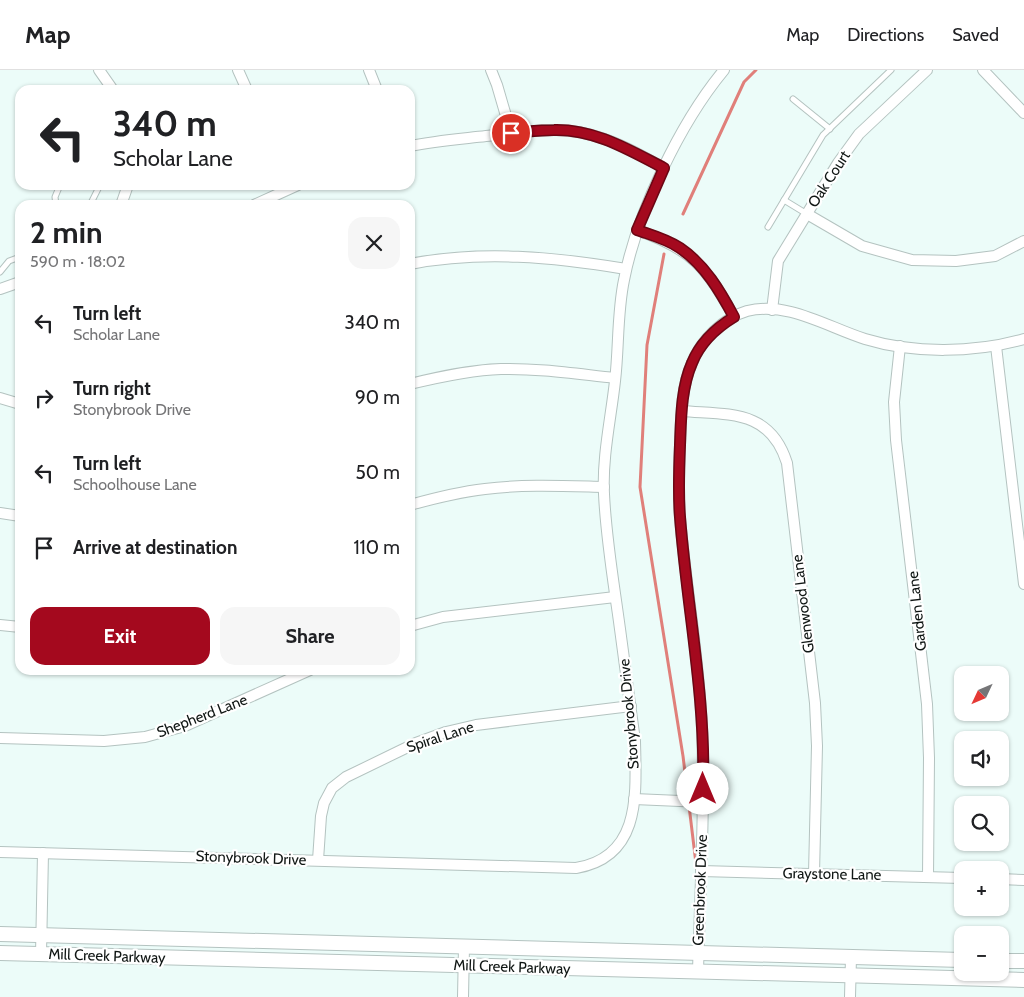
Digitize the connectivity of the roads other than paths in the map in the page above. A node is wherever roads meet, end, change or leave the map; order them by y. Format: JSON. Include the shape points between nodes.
{"nodes":[{"id":1,"x":99,"y":70,"type":"edge"},
{"id":2,"x":238,"y":70,"type":"edge"},
{"id":3,"x":369,"y":70,"type":"edge"},
{"id":4,"x":491,"y":70,"type":"edge"},
{"id":5,"x":891,"y":70,"type":"edge"},
{"id":6,"x":926,"y":70,"type":"edge"},
{"id":7,"x":983,"y":70,"type":"edge"},
{"id":8,"x":720,"y":71,"type":"edge"},
{"id":9,"x":110,"y":85,"type":"edge"},
{"id":10,"x":245,"y":85,"type":"edge"},
{"id":11,"x":375,"y":85,"type":"edge"},
{"id":12,"x":794,"y":100,"type":"dead end"},
{"id":13,"x":1024,"y":113,"type":"edge"},
{"id":14,"x":830,"y":129,"type":"junction"},
{"id":15,"x":511,"y":133,"type":"junction"},
{"id":16,"x":415,"y":145,"type":"edge"},
{"id":17,"x":664,"y":168,"type":"junction"},
{"id":18,"x":286,"y":190,"type":"edge"},
{"id":19,"x":265,"y":200,"type":"edge"},
{"id":20,"x":784,"y":200,"type":"junction"},
{"id":21,"x":807,"y":214,"type":"junction"},
{"id":22,"x":768,"y":227,"type":"dead end"},
{"id":23,"x":637,"y":230,"type":"junction"},
{"id":24,"x":1024,"y":241,"type":"edge"},
{"id":25,"x":15,"y":259,"type":"edge"},
{"id":26,"x":415,"y":263,"type":"edge"},
{"id":27,"x":626,"y":269,"type":"junction"},
{"id":28,"x":0,"y":272,"type":"edge"},
{"id":29,"x":15,"y":284,"type":"edge"},
{"id":30,"x":0,"y":289,"type":"edge"},
{"id":31,"x":772,"y":310,"type":"junction"},
{"id":32,"x":734,"y":317,"type":"junction"},
{"id":33,"x":1024,"y":339,"type":"edge"},
{"id":34,"x":900,"y":346,"type":"junction"},
{"id":35,"x":996,"y":346,"type":"junction"},
{"id":36,"x":615,"y":378,"type":"junction"},
{"id":37,"x":415,"y":383,"type":"edge"},
{"id":38,"x":0,"y":398,"type":"edge"},
{"id":39,"x":15,"y":402,"type":"edge"},
{"id":40,"x":682,"y":411,"type":"junction"},
{"id":41,"x":604,"y":487,"type":"junction"},
{"id":42,"x":415,"y":504,"type":"edge"},
{"id":43,"x":0,"y":513,"type":"edge"},
{"id":44,"x":15,"y":515,"type":"edge"},
{"id":45,"x":1024,"y":584,"type":"edge"},
{"id":46,"x":615,"y":597,"type":"junction"},
{"id":47,"x":415,"y":625,"type":"edge"},
{"id":48,"x":0,"y":626,"type":"edge"},
{"id":49,"x":15,"y":627,"type":"edge"},
{"id":50,"x":299,"y":675,"type":"edge"},
{"id":51,"x":630,"y":706,"type":"junction"},
{"id":52,"x":0,"y":738,"type":"edge"},
{"id":53,"x":634,"y":799,"type":"junction"},
{"id":54,"x":703,"y":802,"type":"junction"},
{"id":55,"x":0,"y":852,"type":"edge"},
{"id":56,"x":43,"y":853,"type":"junction"},
{"id":57,"x":318,"y":860,"type":"junction"},
{"id":58,"x":701,"y":871,"type":"junction"},
{"id":59,"x":814,"y":874,"type":"junction"},
{"id":60,"x":928,"y":877,"type":"junction"},
{"id":61,"x":954,"y":878,"type":"edge"},
{"id":62,"x":1009,"y":879,"type":"edge"},
{"id":63,"x":1024,"y":880,"type":"edge"},
{"id":64,"x":0,"y":934,"type":"edge"},
{"id":65,"x":41,"y":935,"type":"junction"},
{"id":66,"x":464,"y":947,"type":"junction"},
{"id":67,"x":0,"y":953,"type":"edge"},
{"id":68,"x":698,"y":953,"type":"junction"},
{"id":69,"x":41,"y":954,"type":"junction"},
{"id":70,"x":851,"y":957,"type":"junction"},
{"id":71,"x":954,"y":960,"type":"edge"},
{"id":72,"x":1009,"y":961,"type":"edge"},
{"id":73,"x":1024,"y":961,"type":"edge"},
{"id":74,"x":464,"y":966,"type":"junction"},
{"id":75,"x":698,"y":972,"type":"junction"},
{"id":76,"x":850,"y":976,"type":"junction"},
{"id":77,"x":1024,"y":980,"type":"edge"},
{"id":78,"x":463,"y":997,"type":"edge"},
{"id":79,"x":850,"y":997,"type":"edge"}],
"edges":[{"from":1,"to":9,"type":"street"},
{"from":2,"to":10,"type":"street"},
{"from":3,"to":11,"type":"street"},
{"from":4,"to":15,"type":"street"},
{"from":5,"to":14,"type":"lane"},
{"from":6,"to":21,"type":"street","name":"Oak Court","via":[[859,134]]},
{"from":7,"to":13,"type":"street"},
{"from":8,"to":17,"type":"street","name":"Stonybrook Drive"},
{"from":12,"to":14,"type":"lane"},
{"from":14,"to":20,"type":"lane"},
{"from":15,"to":16,"type":"street"},
{"from":15,"to":17,"type":"street","via":[[555,130],[594,135]]},
{"from":17,"to":23,"type":"street","name":"Stonybrook Drive"},
{"from":18,"to":19,"type":"street"},
{"from":20,"to":21,"type":"lane"},
{"from":20,"to":22,"type":"lane"},
{"from":21,"to":24,"type":"street","via":[[862,246],[912,260],[956,261],[995,256]]},
{"from":21,"to":31,"type":"street","name":"Oak Court","via":[[778,261]]},
{"from":23,"to":27,"type":"street","name":"Stonybrook Drive"},
{"from":23,"to":32,"type":"street","via":[[679,247],[696,260]]},
{"from":25,"to":28,"type":"lane"},
{"from":26,"to":27,"type":"street","via":[[451,257],[514,256]]},
{"from":27,"to":36,"type":"street","name":"Stonybrook Drive","via":[[620,302]]},
{"from":29,"to":30,"type":"street"},
{"from":31,"to":32,"type":"street","name":"Greenbrook Drive","via":[[746,312]]},
{"from":31,"to":34,"type":"street","name":"Greenbrook Drive","via":[[800,314],[865,339]]},
{"from":32,"to":40,"type":"street","name":"Greenbrook Drive","via":[[717,328],[698,351],[689,370]]},
{"from":33,"to":35,"type":"street","name":"Greenbrook Drive"},
{"from":34,"to":35,"type":"street","name":"Greenbrook Drive","via":[[973,350]]},
{"from":34,"to":60,"type":"street","name":"Garden Lane","via":[[894,402],[896,440],[927,704]]},
{"from":35,"to":45,"type":"street"},
{"from":36,"to":37,"type":"street","via":[[501,369]]},
{"from":36,"to":41,"type":"street","name":"Stonybrook Drive"},
{"from":38,"to":39,"type":"street"},
{"from":40,"to":54,"type":"street","name":"Greenbrook Drive","via":[[680,518],[698,674]]},
{"from":40,"to":59,"type":"street","name":"Glenwood Lane","via":[[722,414],[758,422],[779,442],[786,463],[815,703]]},
{"from":41,"to":42,"type":"street","via":[[486,489]]},
{"from":41,"to":46,"type":"street","name":"Stonybrook Drive"},
{"from":43,"to":44,"type":"street"},
{"from":46,"to":47,"type":"street","via":[[443,617]]},
{"from":46,"to":51,"type":"street","name":"Stonybrook Drive"},
{"from":48,"to":49,"type":"street"},
{"from":50,"to":52,"type":"street","name":"Shepherd Lane","via":[[185,726],[145,737],[104,741]]},
{"from":51,"to":53,"type":"street","name":"Stonybrook Drive","via":[[635,741]]},
{"from":51,"to":57,"type":"street","name":"Spiral Lane","via":[[497,721],[446,732],[346,777],[332,788],[324,803]]},
{"from":53,"to":54,"type":"street"},
{"from":53,"to":57,"type":"street","name":"Stonybrook Drive","via":[[630,825],[619,846],[588,866]]},
{"from":54,"to":58,"type":"street","name":"Greenbrook Drive"},
{"from":55,"to":56,"type":"street","name":"Stonybrook Drive"},
{"from":56,"to":57,"type":"street","name":"Stonybrook Drive"},
{"from":56,"to":65,"type":"street"},
{"from":58,"to":59,"type":"street","name":"Graystone Lane"},
{"from":58,"to":68,"type":"street","name":"Greenbrook Drive"},
{"from":59,"to":60,"type":"street","name":"Graystone Lane"},
{"from":60,"to":61,"type":"street","name":"Graystone Lane"},
{"from":62,"to":63,"type":"street"},
{"from":64,"to":65,"type":"main road","name":"Mill Creek Parkway"},
{"from":65,"to":66,"type":"main road","name":"Mill Creek Parkway"},
{"from":65,"to":69,"type":"street"},
{"from":66,"to":68,"type":"main road","name":"Mill Creek Parkway"},
{"from":66,"to":74,"type":"street"},
{"from":67,"to":69,"type":"main road","name":"Mill Creek Parkway"},
{"from":68,"to":70,"type":"main road","name":"Mill Creek Parkway"},
{"from":68,"to":75,"type":"street","name":"Greenbrook Drive"},
{"from":69,"to":74,"type":"main road","name":"Mill Creek Parkway"},
{"from":70,"to":71,"type":"main road","name":"Mill Creek Parkway"},
{"from":70,"to":76,"type":"street"},
{"from":72,"to":73,"type":"main road"},
{"from":74,"to":75,"type":"main road","name":"Mill Creek Parkway"},
{"from":74,"to":78,"type":"street"},
{"from":75,"to":76,"type":"main road","name":"Mill Creek Parkway"},
{"from":76,"to":77,"type":"main road","name":"Mill Creek Parkway"},
{"from":76,"to":79,"type":"street"}]}
